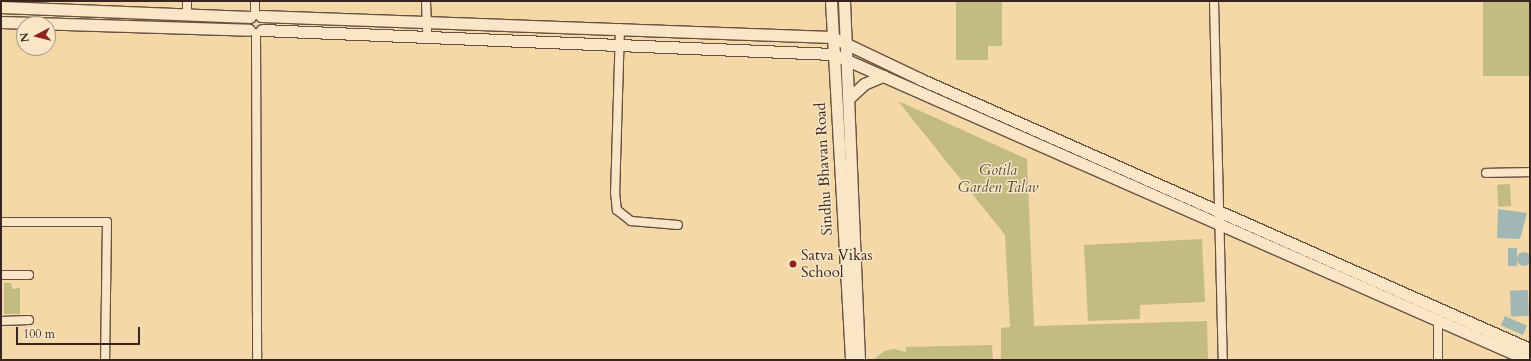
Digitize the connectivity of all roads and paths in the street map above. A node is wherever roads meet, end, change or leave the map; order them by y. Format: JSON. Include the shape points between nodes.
{"nodes":[{"id":1,"x":187,"y":1,"type":"edge"},
{"id":2,"x":255,"y":1,"type":"edge"},
{"id":3,"x":426,"y":1,"type":"edge"},
{"id":4,"x":831,"y":1,"type":"edge"},
{"id":5,"x":844,"y":1,"type":"edge"},
{"id":6,"x":1214,"y":1,"type":"edge"},
{"id":7,"x":1,"y":7,"type":"edge"},
{"id":8,"x":187,"y":14,"type":"junction"},
{"id":9,"x":255,"y":16,"type":"junction"},
{"id":10,"x":1,"y":22,"type":"edge"},
{"id":11,"x":426,"y":22,"type":"junction"},
{"id":12,"x":620,"y":28,"type":"junction"},
{"id":13,"x":256,"y":31,"type":"junction"},
{"id":14,"x":427,"y":37,"type":"junction"},
{"id":15,"x":832,"y":37,"type":"junction"},
{"id":16,"x":619,"y":43,"type":"junction"},
{"id":17,"x":846,"y":44,"type":"junction"},
{"id":18,"x":833,"y":54,"type":"junction"},
{"id":19,"x":847,"y":59,"type":"junction"},
{"id":20,"x":883,"y":76,"type":"junction"},
{"id":21,"x":848,"y":99,"type":"junction"},
{"id":22,"x":1486,"y":172,"type":"dead end"},
{"id":23,"x":1530,"y":172,"type":"edge"},
{"id":24,"x":1218,"y":218,"type":"junction"},
{"id":25,"x":1,"y":222,"type":"edge"},
{"id":26,"x":678,"y":224,"type":"dead end"},
{"id":27,"x":1,"y":275,"type":"edge"},
{"id":28,"x":29,"y":275,"type":"dead end"},
{"id":29,"x":29,"y":320,"type":"dead end"},
{"id":30,"x":1438,"y":320,"type":"junction"},
{"id":31,"x":1,"y":321,"type":"edge"},
{"id":32,"x":1530,"y":349,"type":"edge"},
{"id":33,"x":105,"y":360,"type":"edge"},
{"id":34,"x":258,"y":360,"type":"edge"},
{"id":35,"x":851,"y":360,"type":"edge"},
{"id":36,"x":859,"y":360,"type":"edge"},
{"id":37,"x":1224,"y":360,"type":"edge"},
{"id":38,"x":1438,"y":360,"type":"edge"},
{"id":39,"x":1528,"y":360,"type":"edge"}],
"edges":[{"from":1,"to":8,"type":"street"},
{"from":2,"to":9,"type":"street"},
{"from":3,"to":11,"type":"street"},
{"from":4,"to":15,"type":"main road","name":"Sindhu Bhavan Road"},
{"from":5,"to":17,"type":"main road","name":"Sindhu Bhavan Road"},
{"from":6,"to":24,"type":"street"},
{"from":7,"to":8,"type":"main road"},
{"from":8,"to":9,"type":"main road"},
{"from":9,"to":11,"type":"main road"},
{"from":9,"to":13,"type":"main road","via":[[264,21]]},
{"from":9,"to":13,"type":"main road","via":[[246,25]]},
{"from":10,"to":13,"type":"main road"},
{"from":11,"to":12,"type":"main road"},
{"from":11,"to":14,"type":"street"},
{"from":12,"to":15,"type":"main road"},
{"from":12,"to":16,"type":"street"},
{"from":13,"to":14,"type":"main road"},
{"from":13,"to":34,"type":"street"},
{"from":14,"to":16,"type":"main road"},
{"from":15,"to":17,"type":"main road"},
{"from":15,"to":18,"type":"main road","name":"Sindhu Bhavan Road"},
{"from":16,"to":18,"type":"main road"},
{"from":16,"to":26,"type":"street","via":[[615,192],[617,210],[631,221]]},
{"from":17,"to":19,"type":"main road","name":"Sindhu Bhavan Road"},
{"from":17,"to":24,"type":"main road"},
{"from":18,"to":19,"type":"main road"},
{"from":18,"to":35,"type":"main road","name":"Sindhu Bhavan Road"},
{"from":19,"to":20,"type":"main road"},
{"from":19,"to":21,"type":"main road","name":"Sindhu Bhavan Road"},
{"from":20,"to":21,"type":"main road","via":[[864,84]]},
{"from":20,"to":24,"type":"main road"},
{"from":21,"to":36,"type":"main road","name":"Sindhu Bhavan Road"},
{"from":22,"to":23,"type":"street"},
{"from":24,"to":30,"type":"main road"},
{"from":24,"to":32,"type":"main road"},
{"from":24,"to":37,"type":"street"},
{"from":25,"to":33,"type":"street","via":[[107,222]]},
{"from":27,"to":28,"type":"street"},
{"from":29,"to":31,"type":"street"},
{"from":30,"to":38,"type":"street"},
{"from":30,"to":39,"type":"main road"}]}
